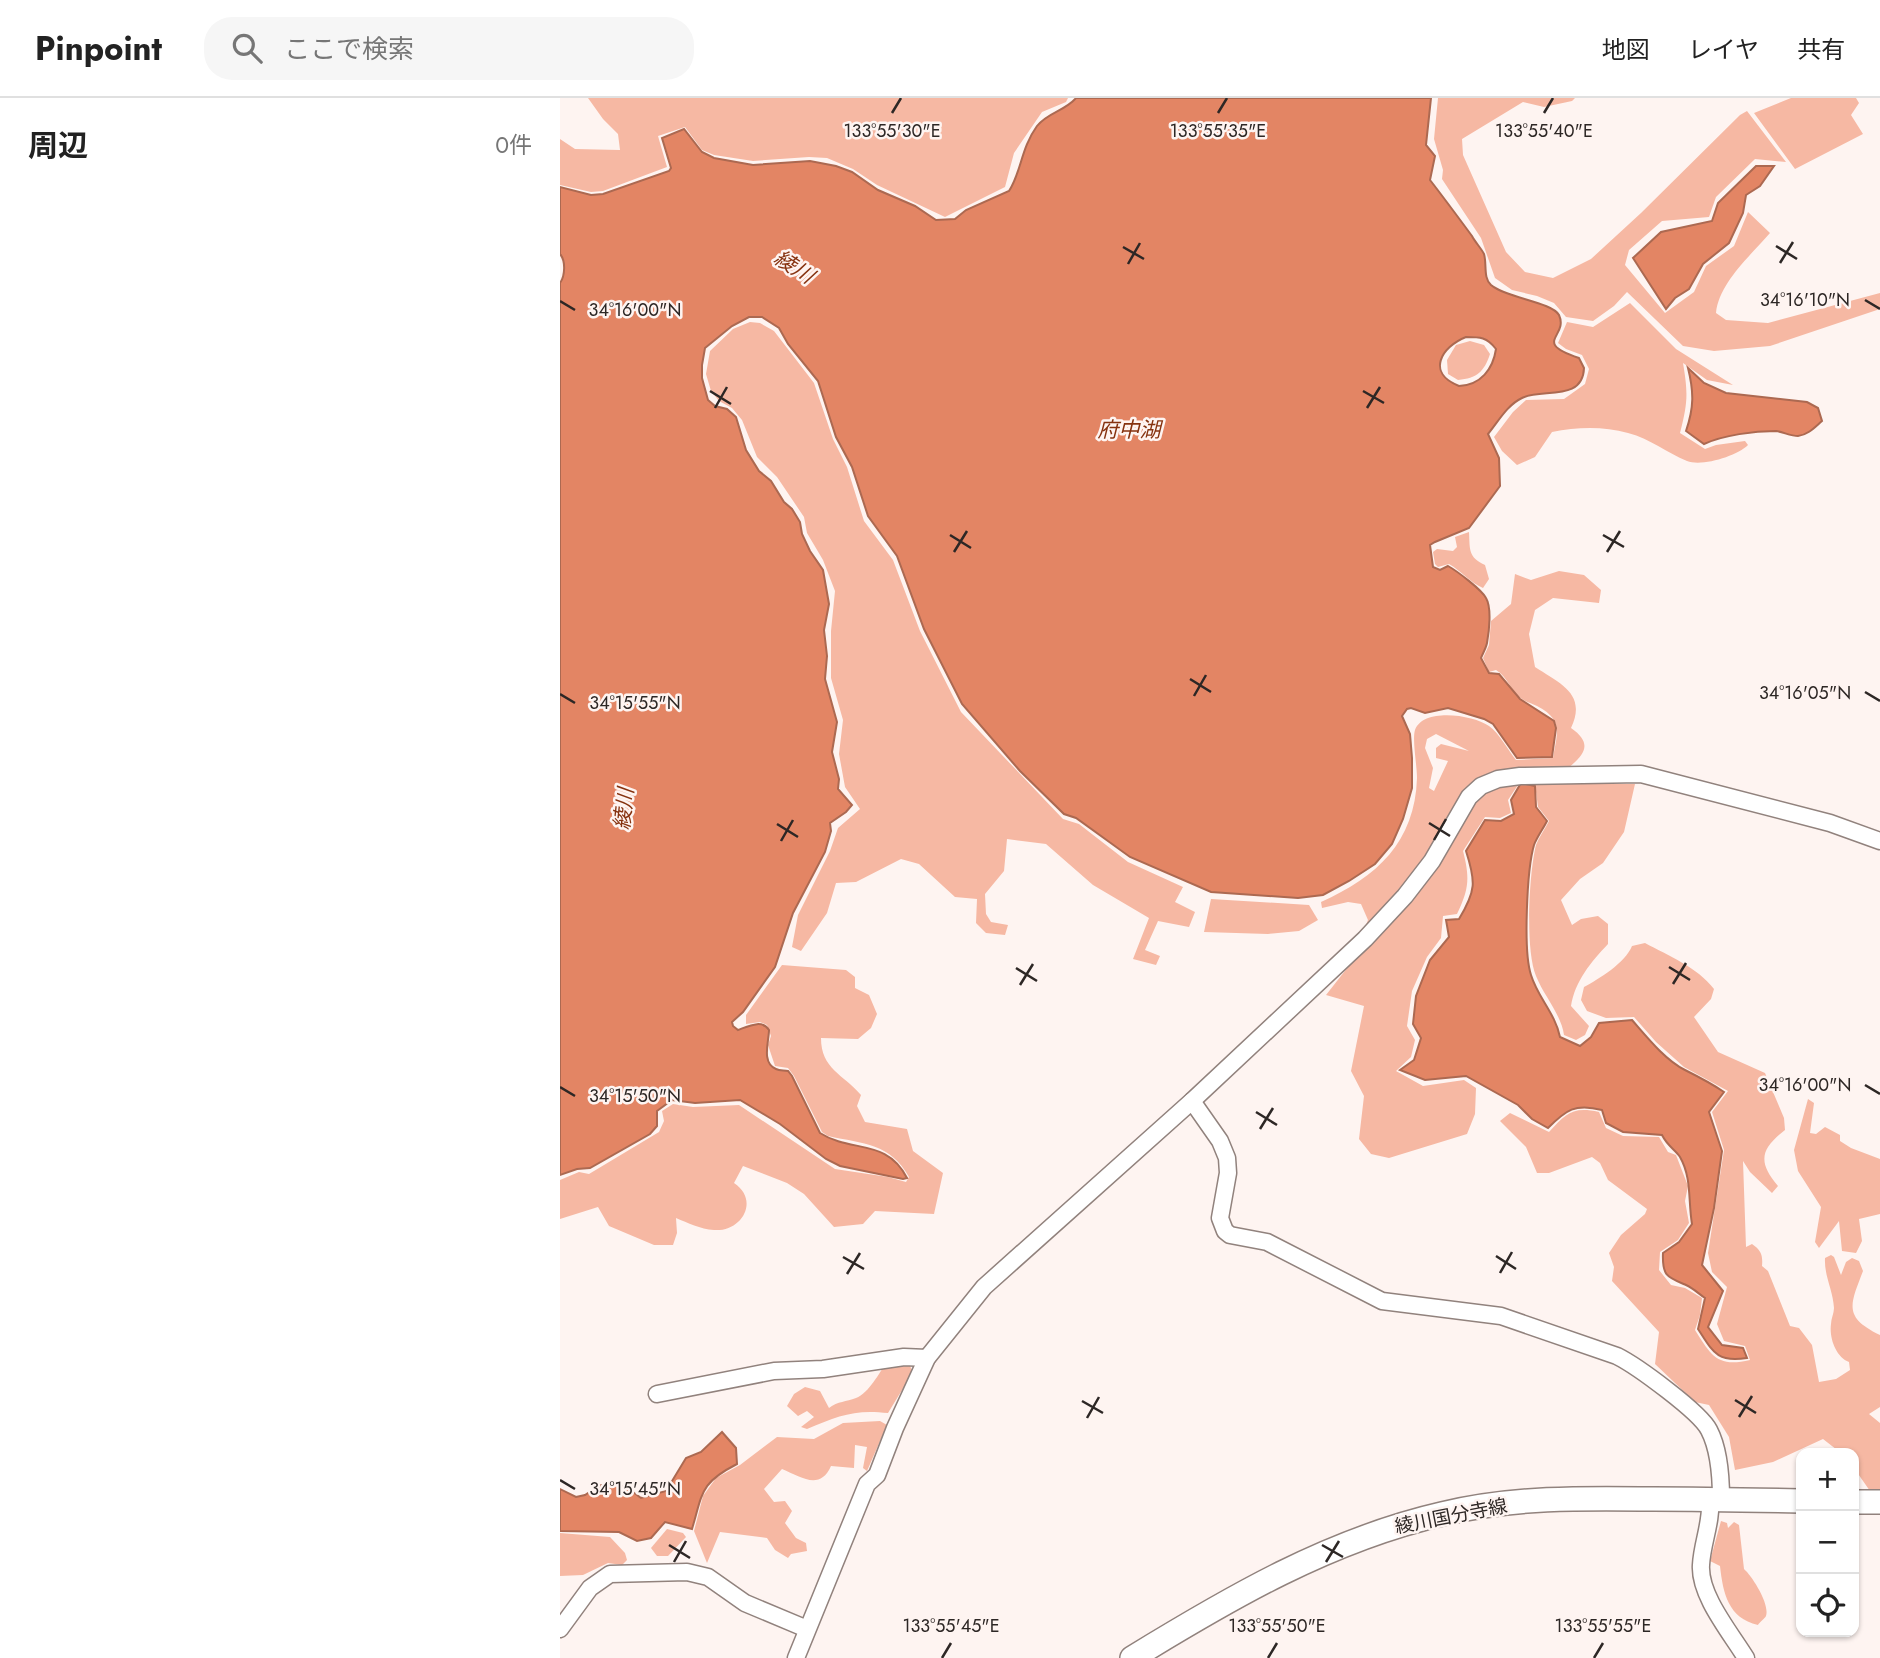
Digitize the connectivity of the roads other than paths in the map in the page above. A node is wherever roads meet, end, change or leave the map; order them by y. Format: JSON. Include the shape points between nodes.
{"nodes":[{"id":1,"x":1880,"y":841,"type":"edge"},
{"id":2,"x":1192,"y":1101,"type":"junction"},
{"id":3,"x":927,"y":1358,"type":"junction"},
{"id":4,"x":657,"y":1394,"type":"dead end"},
{"id":5,"x":1715,"y":1499,"type":"junction"},
{"id":6,"x":1796,"y":1501,"type":"edge"},
{"id":7,"x":1859,"y":1502,"type":"edge"},
{"id":8,"x":1880,"y":1502,"type":"edge"},
{"id":9,"x":560,"y":1629,"type":"edge"},
{"id":10,"x":807,"y":1629,"type":"junction"},
{"id":11,"x":796,"y":1658,"type":"edge"},
{"id":12,"x":1132,"y":1658,"type":"edge"},
{"id":13,"x":1746,"y":1658,"type":"edge"}],
"edges":[{"from":1,"to":2,"type":"street","via":[[1830,823],[1641,774],[1498,779],[1469,797],[1432,861],[1365,939]]},
{"from":2,"to":3,"type":"street","via":[[984,1287]]},
{"from":2,"to":5,"type":"street","via":[[1227,1158],[1220,1218],[1230,1235],[1267,1242],[1382,1301],[1501,1317],[1633,1364],[1704,1421],[1713,1438],[1721,1487]]},
{"from":3,"to":4,"type":"street","via":[[774,1371]]},
{"from":3,"to":10,"type":"street","via":[[877,1475],[867,1484]]},
{"from":5,"to":6,"type":"main road","name":"綾川国分寺線"},
{"from":5,"to":12,"type":"main road","name":"綾川国分寺線","via":[[1542,1500],[1417,1520],[1294,1566]]},
{"from":5,"to":13,"type":"street","via":[[1700,1569],[1706,1594]]},
{"from":7,"to":8,"type":"main road"},
{"from":9,"to":10,"type":"street","via":[[590,1588],[611,1574],[687,1572],[708,1577],[745,1603]]},
{"from":10,"to":11,"type":"street"}]}
